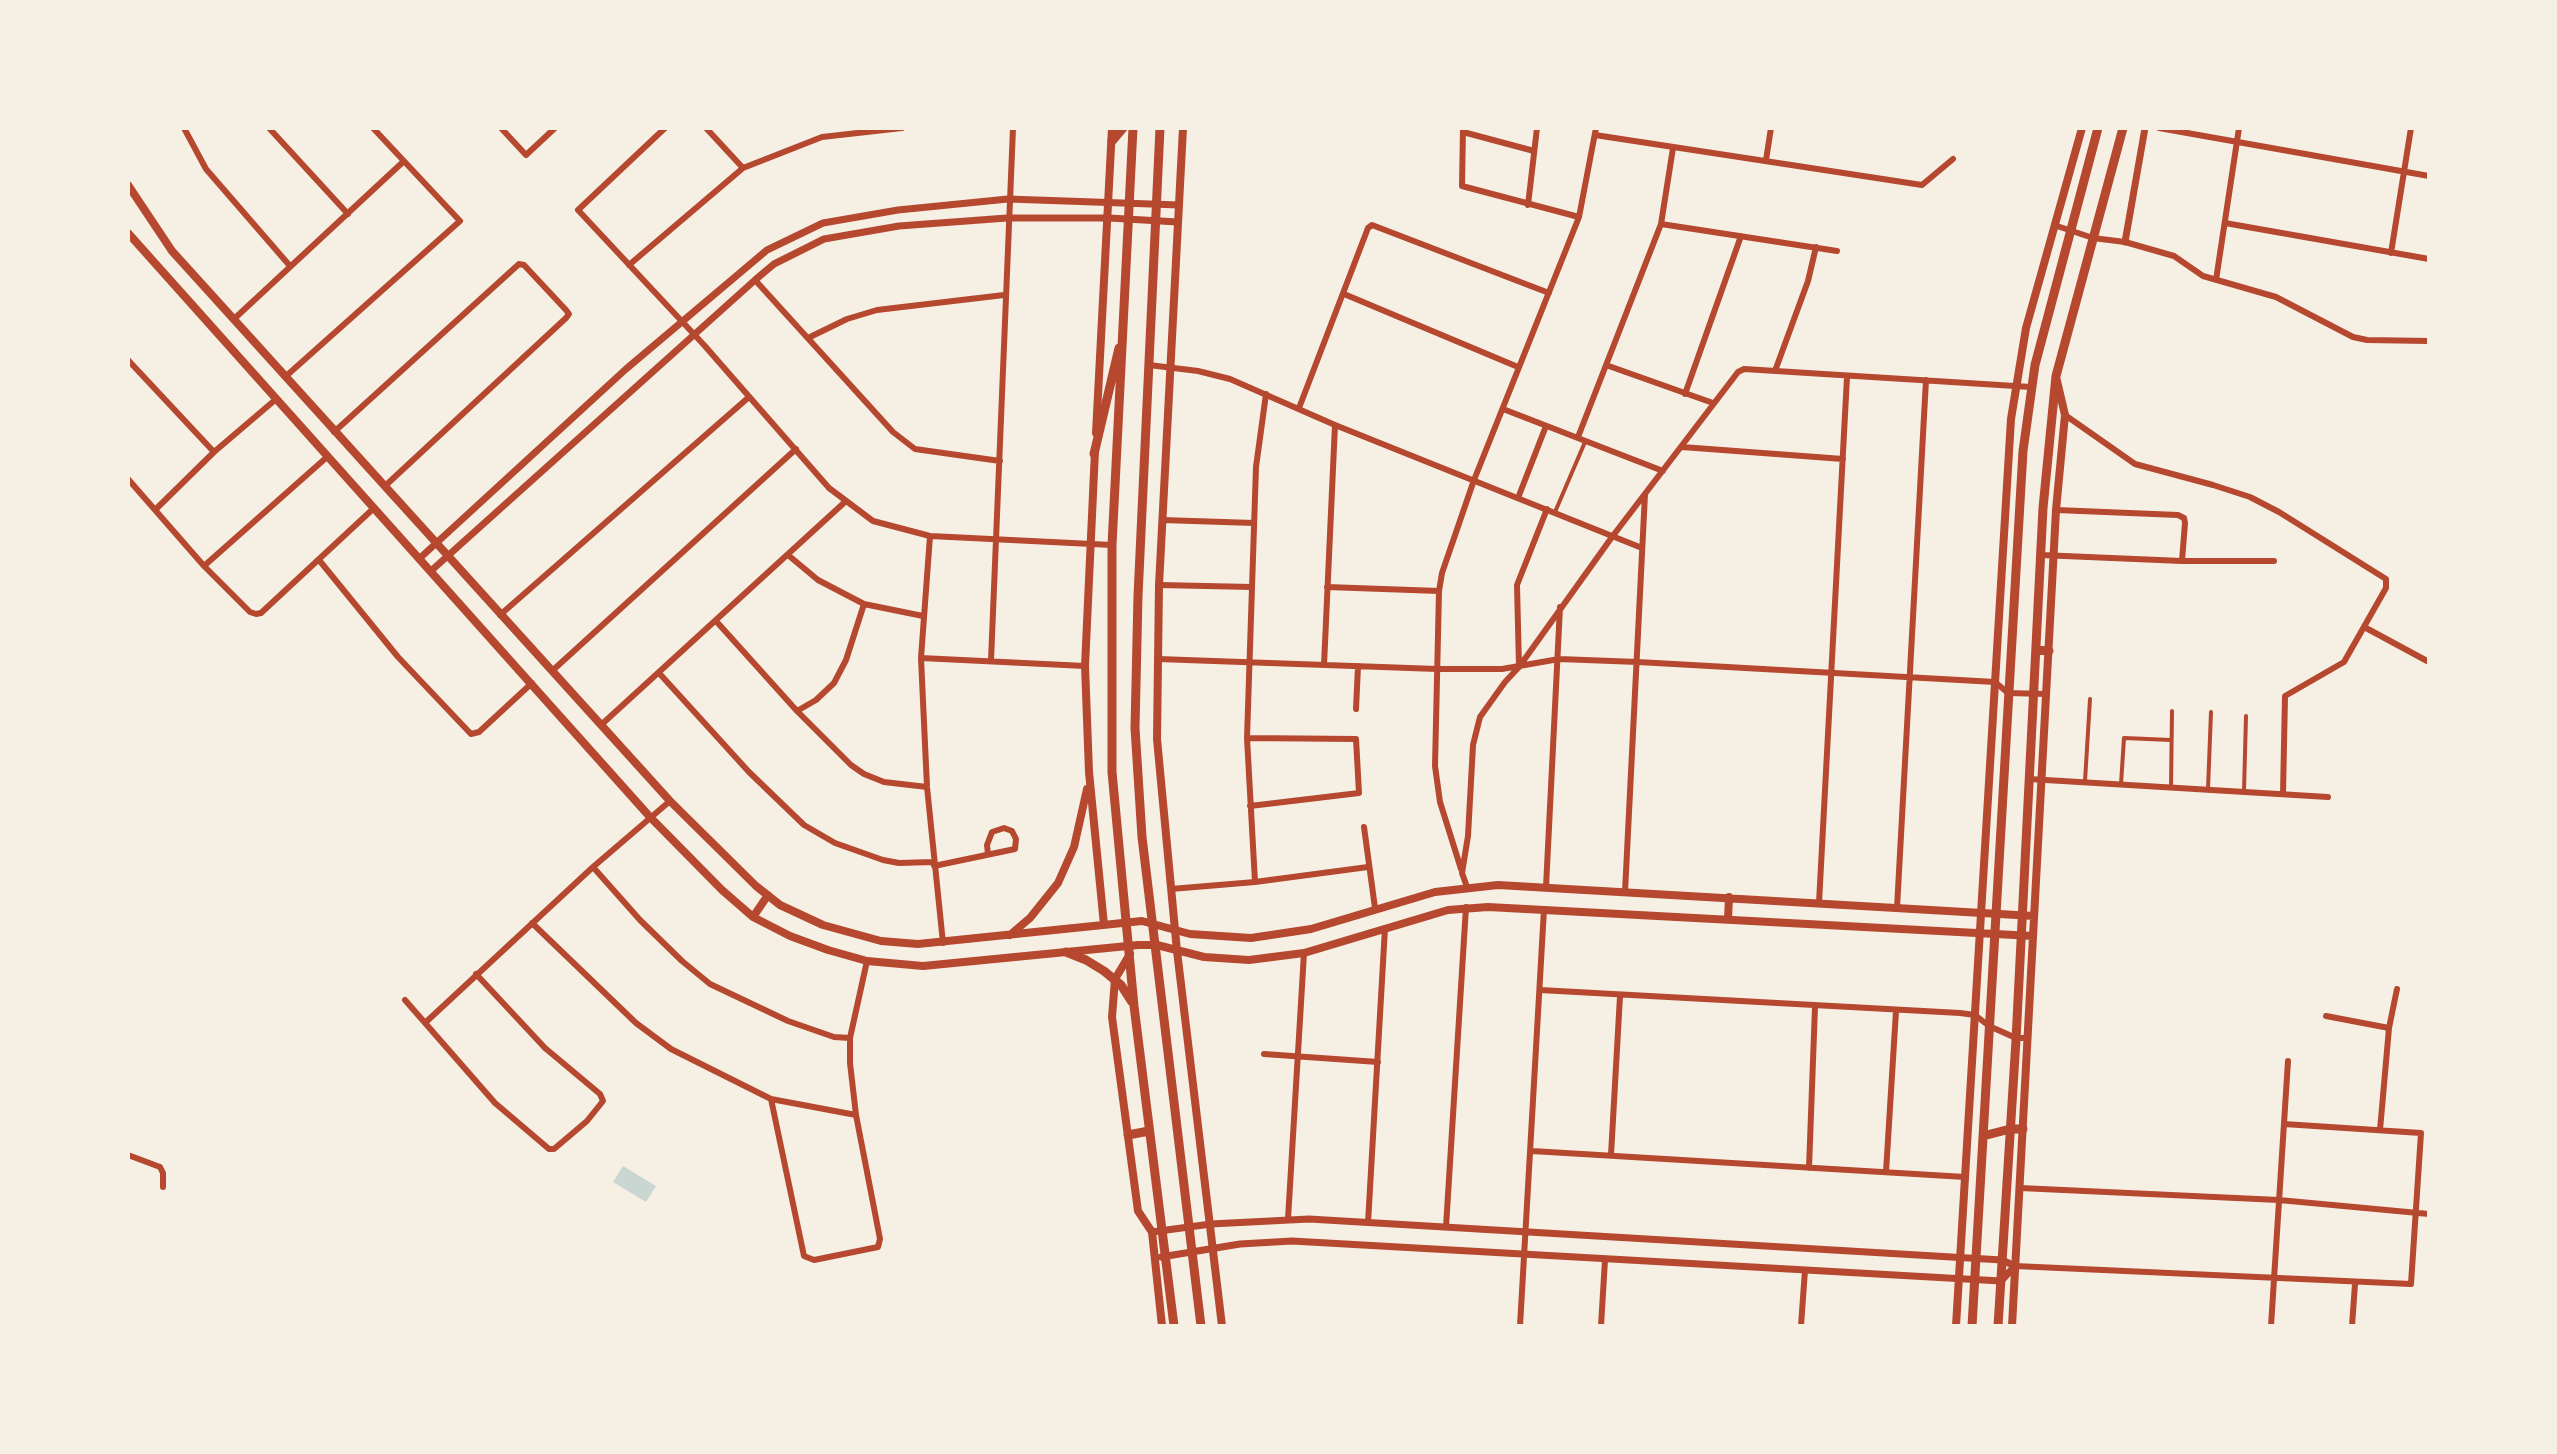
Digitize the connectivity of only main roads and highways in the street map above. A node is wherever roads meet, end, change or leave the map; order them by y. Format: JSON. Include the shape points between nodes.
{"nodes":[{"id":1,"x":1112,"y":128,"type":"edge"},
{"id":2,"x":1123,"y":128,"type":"edge"},
{"id":3,"x":1133,"y":128,"type":"edge"},
{"id":4,"x":1160,"y":128,"type":"edge"},
{"id":5,"x":1183,"y":128,"type":"edge"},
{"id":6,"x":2082,"y":128,"type":"edge"},
{"id":7,"x":2098,"y":128,"type":"edge"},
{"id":8,"x":2123,"y":128,"type":"edge"},
{"id":9,"x":1112,"y":141,"type":"junction"},
{"id":10,"x":128,"y":185,"type":"edge"},
{"id":11,"x":128,"y":233,"type":"edge"},
{"id":12,"x":1125,"y":321,"type":"junction"},
{"id":13,"x":2056,"y":376,"type":"junction"},
{"id":14,"x":1094,"y":454,"type":"junction"},
{"id":15,"x":2037,"y":650,"type":"junction"},
{"id":16,"x":2049,"y":651,"type":"junction"},
{"id":17,"x":1089,"y":772,"type":"junction"},
{"id":18,"x":768,"y":895,"type":"junction"},
{"id":19,"x":1729,"y":897,"type":"junction"},
{"id":20,"x":1935,"y":910,"type":"junction"},
{"id":21,"x":1981,"y":913,"type":"junction"},
{"id":22,"x":1995,"y":914,"type":"junction"},
{"id":23,"x":2022,"y":916,"type":"junction"},
{"id":24,"x":2034,"y":916,"type":"junction"},
{"id":25,"x":753,"y":917,"type":"junction"},
{"id":26,"x":1728,"y":919,"type":"junction"},
{"id":27,"x":1127,"y":922,"type":"junction"},
{"id":28,"x":1154,"y":923,"type":"junction"},
{"id":29,"x":1104,"y":925,"type":"junction"},
{"id":30,"x":1934,"y":930,"type":"junction"},
{"id":31,"x":1175,"y":931,"type":"junction"},
{"id":32,"x":1980,"y":933,"type":"junction"},
{"id":33,"x":1994,"y":934,"type":"junction"},
{"id":34,"x":1010,"y":935,"type":"junction"},
{"id":35,"x":2021,"y":935,"type":"junction"},
{"id":36,"x":2033,"y":936,"type":"junction"},
{"id":37,"x":1157,"y":945,"type":"junction"},
{"id":38,"x":1130,"y":950,"type":"junction"},
{"id":39,"x":1177,"y":951,"type":"junction"},
{"id":40,"x":1066,"y":952,"type":"junction"},
{"id":41,"x":2019,"y":963,"type":"junction"},
{"id":42,"x":2032,"y":963,"type":"junction"},
{"id":43,"x":1115,"y":979,"type":"junction"},
{"id":44,"x":1134,"y":1006,"type":"junction"},
{"id":45,"x":2010,"y":1129,"type":"junction"},
{"id":46,"x":2023,"y":1129,"type":"junction"},
{"id":47,"x":1149,"y":1131,"type":"junction"},
{"id":48,"x":1128,"y":1135,"type":"junction"},
{"id":49,"x":1983,"y":1136,"type":"junction"},
{"id":50,"x":1161,"y":1256,"type":"junction"},
{"id":51,"x":1162,"y":1326,"type":"edge"},
{"id":52,"x":1174,"y":1326,"type":"edge"},
{"id":53,"x":1201,"y":1326,"type":"edge"},
{"id":54,"x":1222,"y":1326,"type":"edge"},
{"id":55,"x":1956,"y":1326,"type":"edge"},
{"id":56,"x":1972,"y":1326,"type":"edge"},
{"id":57,"x":1998,"y":1326,"type":"edge"},
{"id":58,"x":2012,"y":1326,"type":"edge"}],
"edges":[{"from":1,"to":9,"type":"main road"},
{"from":2,"to":9,"type":"main road"},
{"from":3,"to":12,"type":"main road"},
{"from":4,"to":28,"type":"main road","via":[[1135,728]]},
{"from":5,"to":31,"type":"main road","via":[[1158,659],[1159,774]]},
{"from":6,"to":21,"type":"main road","via":[[2026,328],[2016,385]]},
{"from":7,"to":22,"type":"main road","via":[[2031,387]]},
{"from":8,"to":13,"type":"main road"},
{"from":9,"to":14,"type":"main road"},
{"from":10,"to":18,"type":"main road","via":[[172,251],[334,432],[670,801]]},
{"from":11,"to":25,"type":"main road","via":[[650,817]]},
{"from":12,"to":14,"type":"main road"},
{"from":12,"to":27,"type":"main road","via":[[1112,545],[1112,772]]},
{"from":13,"to":15,"type":"main road"},
{"from":13,"to":16,"type":"main road","via":[[2065,415]]},
{"from":14,"to":17,"type":"main road","via":[[1085,666]]},
{"from":15,"to":16,"type":"main road"},
{"from":15,"to":23,"type":"main road"},
{"from":16,"to":24,"type":"main road"},
{"from":17,"to":29,"type":"main road"},
{"from":17,"to":34,"type":"main road","via":[[1074,847],[1058,883]]},
{"from":18,"to":25,"type":"main road"},
{"from":18,"to":34,"type":"main road","via":[[843,933],[898,943]]},
{"from":19,"to":20,"type":"main road"},
{"from":19,"to":26,"type":"main road"},
{"from":19,"to":31,"type":"main road","via":[[1467,887],[1311,929],[1251,938]]},
{"from":20,"to":21,"type":"main road"},
{"from":20,"to":30,"type":"main road"},
{"from":21,"to":22,"type":"main road"},
{"from":21,"to":32,"type":"main road"},
{"from":22,"to":23,"type":"main road"},
{"from":22,"to":33,"type":"main road"},
{"from":23,"to":24,"type":"main road"},
{"from":23,"to":35,"type":"main road"},
{"from":24,"to":36,"type":"main road"},
{"from":25,"to":40,"type":"main road","via":[[803,941],[902,966]]},
{"from":26,"to":30,"type":"main road"},
{"from":26,"to":39,"type":"main road","via":[[1466,907],[1304,953],[1225,960]]},
{"from":27,"to":28,"type":"main road"},
{"from":27,"to":29,"type":"main road"},
{"from":27,"to":38,"type":"main road"},
{"from":28,"to":31,"type":"main road"},
{"from":28,"to":37,"type":"main road"},
{"from":29,"to":34,"type":"main road"},
{"from":30,"to":32,"type":"main road"},
{"from":31,"to":39,"type":"main road"},
{"from":32,"to":33,"type":"main road"},
{"from":32,"to":55,"type":"main road"},
{"from":33,"to":35,"type":"main road"},
{"from":33,"to":49,"type":"main road"},
{"from":35,"to":36,"type":"main road"},
{"from":35,"to":41,"type":"main road"},
{"from":36,"to":42,"type":"main road"},
{"from":37,"to":38,"type":"main road"},
{"from":37,"to":39,"type":"main road"},
{"from":37,"to":53,"type":"main road"},
{"from":38,"to":40,"type":"main road"},
{"from":38,"to":43,"type":"main road"},
{"from":38,"to":44,"type":"main road"},
{"from":39,"to":54,"type":"main road"},
{"from":40,"to":43,"type":"main road"},
{"from":41,"to":42,"type":"main road"},
{"from":41,"to":45,"type":"main road"},
{"from":42,"to":46,"type":"main road"},
{"from":43,"to":44,"type":"main road"},
{"from":43,"to":48,"type":"main road","via":[[1112,1017]]},
{"from":44,"to":47,"type":"main road"},
{"from":45,"to":46,"type":"main road"},
{"from":45,"to":49,"type":"main road"},
{"from":45,"to":57,"type":"main road"},
{"from":46,"to":58,"type":"main road"},
{"from":47,"to":48,"type":"main road"},
{"from":47,"to":50,"type":"main road","via":[[1163,1230]]},
{"from":48,"to":50,"type":"main road","via":[[1138,1211]]},
{"from":49,"to":56,"type":"main road"},
{"from":50,"to":51,"type":"main road"},
{"from":50,"to":52,"type":"main road"}]}
